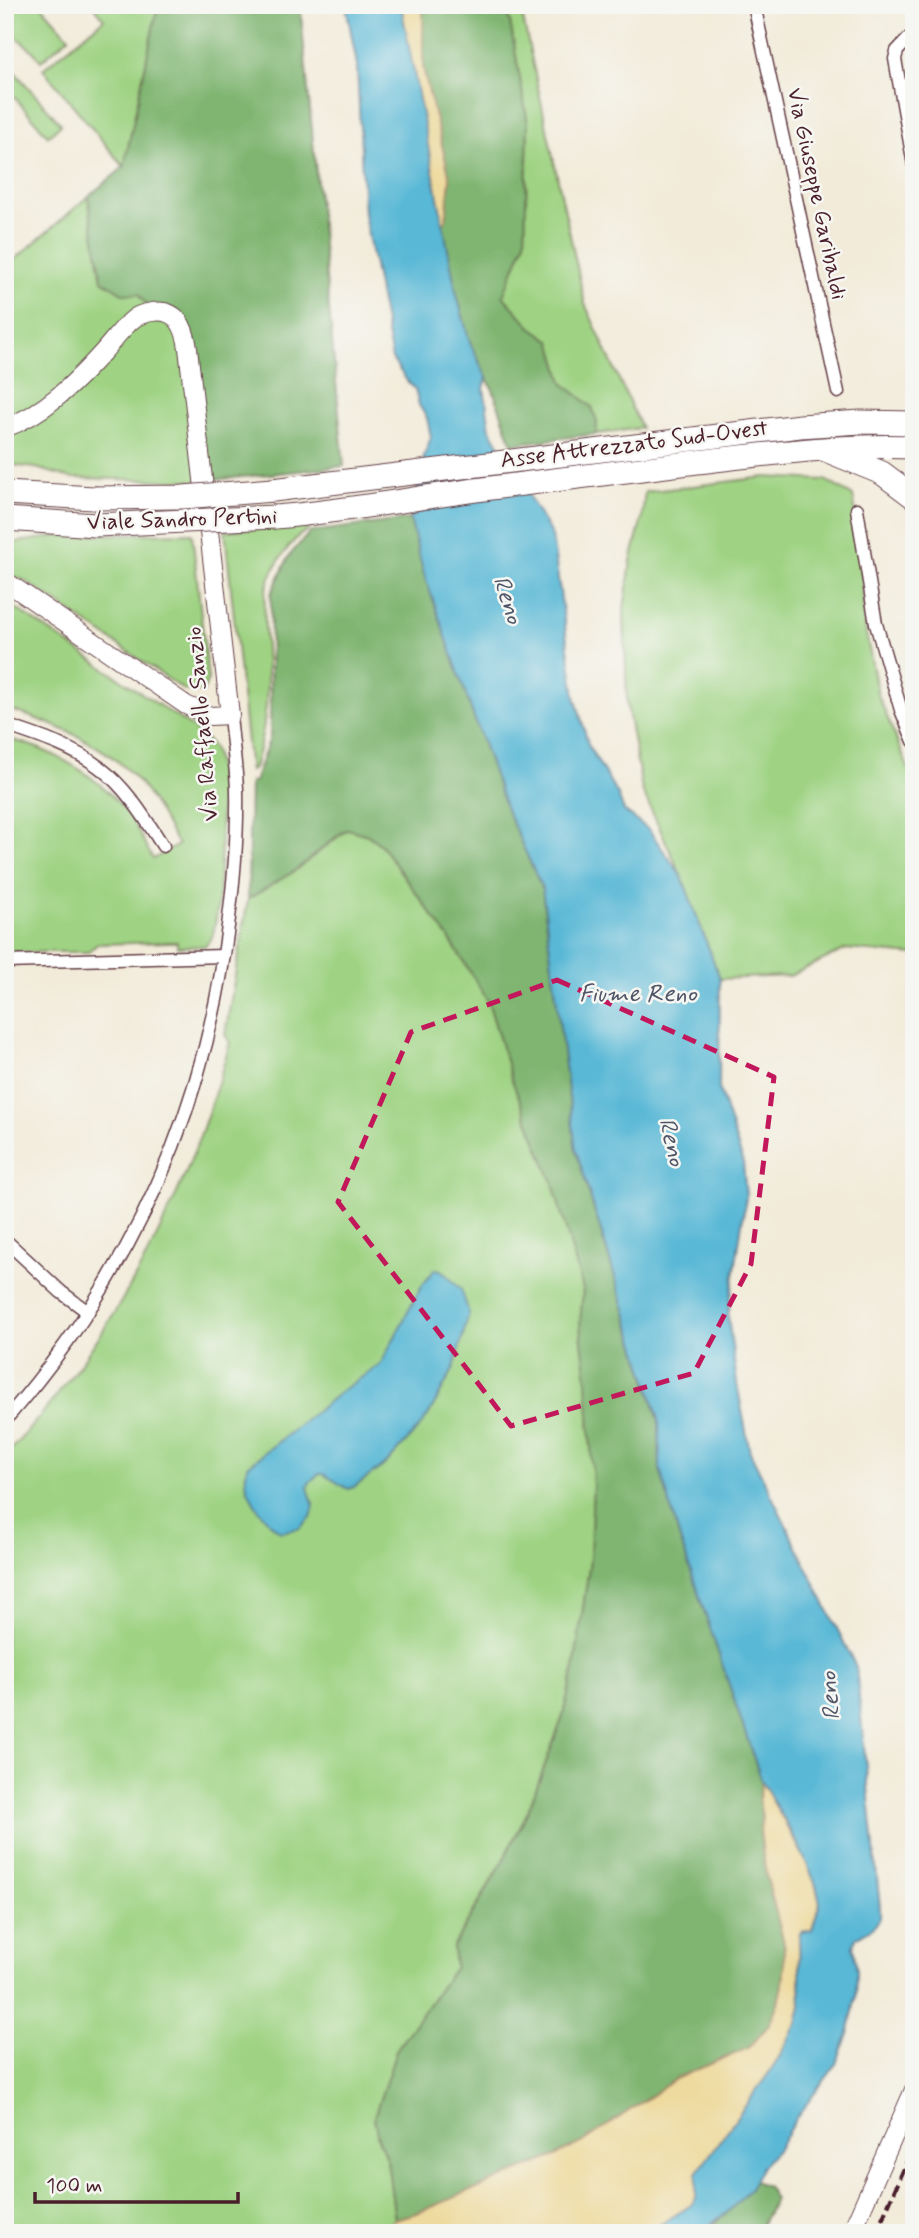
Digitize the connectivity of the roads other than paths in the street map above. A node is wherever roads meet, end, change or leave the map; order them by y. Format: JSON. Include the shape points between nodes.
{"nodes":[{"id":1,"x":754,"y":5,"type":"edge"},
{"id":2,"x":914,"y":33,"type":"edge"},
{"id":3,"x":914,"y":165,"type":"edge"},
{"id":4,"x":838,"y":392,"type":"dead end"},
{"id":5,"x":914,"y":423,"type":"edge"},
{"id":6,"x":5,"y":428,"type":"edge"},
{"id":7,"x":914,"y":447,"type":"edge"},
{"id":8,"x":822,"y":448,"type":"junction"},
{"id":9,"x":5,"y":480,"type":"edge"},
{"id":10,"x":355,"y":481,"type":"joint"},
{"id":11,"x":5,"y":493,"type":"edge"},
{"id":12,"x":85,"y":497,"type":"junction"},
{"id":13,"x":914,"y":497,"type":"edge"},
{"id":14,"x":359,"y":509,"type":"joint"},
{"id":15,"x":857,"y":509,"type":"dead end"},
{"id":16,"x":5,"y":519,"type":"edge"},
{"id":17,"x":30,"y":522,"type":"junction"},
{"id":18,"x":5,"y":526,"type":"edge"},
{"id":19,"x":5,"y":581,"type":"edge"},
{"id":20,"x":230,"y":715,"type":"junction"},
{"id":21,"x":5,"y":725,"type":"edge"},
{"id":22,"x":914,"y":741,"type":"edge"},
{"id":23,"x":163,"y":846,"type":"dead end"},
{"id":24,"x":224,"y":956,"type":"junction"},
{"id":25,"x":5,"y":962,"type":"edge"},
{"id":26,"x":5,"y":1240,"type":"edge"},
{"id":27,"x":88,"y":1312,"type":"junction"},
{"id":28,"x":5,"y":1420,"type":"edge"},
{"id":29,"x":914,"y":2090,"type":"edge"},
{"id":30,"x":852,"y":2233,"type":"edge"}],
"edges":[{"from":1,"to":4,"type":"street","name":"Via Giuseppe Garibaldi"},
{"from":2,"to":3,"type":"street","via":[[895,59]]},
{"from":5,"to":10,"type":"highway","name":"Asse Attrezzato Sud-Ovest","via":[[800,426]]},
{"from":6,"to":20,"type":"street","name":"Via Raffaello Sanzio","via":[[47,406],[135,317],[151,312],[177,318],[188,348]]},
{"from":7,"to":8,"type":"highway","name":"Asse Attrezzato Sud-Ovest"},
{"from":8,"to":13,"type":"highway","via":[[882,473]]},
{"from":8,"to":14,"type":"highway","name":"Asse Attrezzato Sud-Ovest","via":[[489,488]]},
{"from":9,"to":12,"type":"highway"},
{"from":10,"to":12,"type":"highway","name":"Viale Sandro Pertini","bridge":true,"via":[[183,497]]},
{"from":11,"to":12,"type":"highway","name":"Viale Sandro Pertini"},
{"from":14,"to":17,"type":"highway","name":"Viale Sandro Pertini","bridge":true,"via":[[96,525]]},
{"from":15,"to":22,"type":"street","via":[[876,624]]},
{"from":16,"to":17,"type":"highway","name":"Viale Sandro Pertini"},
{"from":17,"to":18,"type":"highway"},
{"from":19,"to":20,"type":"street","via":[[186,705],[211,716]]},
{"from":20,"to":24,"type":"street","name":"Via Raffaello Sanzio","via":[[237,817]]},
{"from":21,"to":23,"type":"street","via":[[57,743],[99,766],[141,811]]},
{"from":24,"to":25,"type":"street"},
{"from":24,"to":27,"type":"street","name":"Via Raffaello Sanzio","via":[[205,1051],[178,1136],[156,1190]]},
{"from":26,"to":27,"type":"street"},
{"from":27,"to":28,"type":"street","name":"Via Raffaello Sanzio"},
{"from":29,"to":30,"type":"street"}]}
